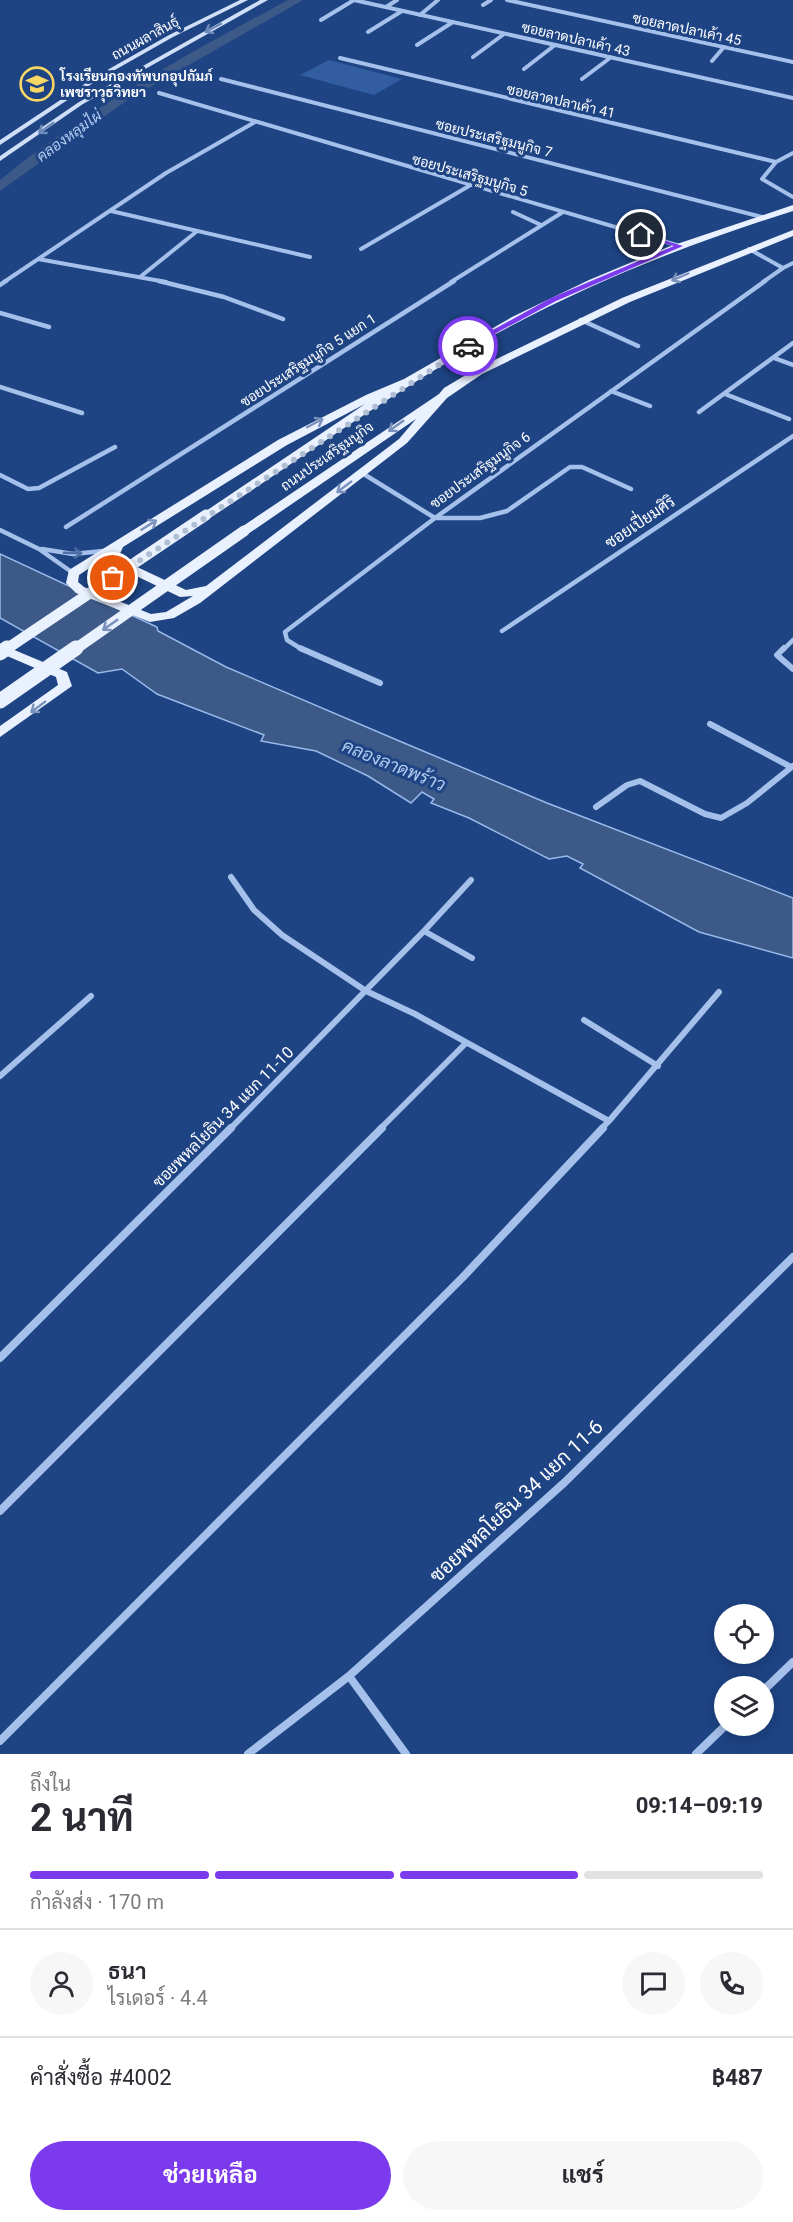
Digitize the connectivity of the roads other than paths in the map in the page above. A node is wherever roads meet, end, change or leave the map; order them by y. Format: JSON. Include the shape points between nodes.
{"nodes":[{"id":1,"x":244,"y":0,"type":"edge"},
{"id":2,"x":265,"y":0,"type":"edge"},
{"id":3,"x":354,"y":0,"type":"edge"},
{"id":4,"x":397,"y":0,"type":"edge"},
{"id":5,"x":438,"y":0,"type":"edge"},
{"id":6,"x":491,"y":0,"type":"edge"},
{"id":7,"x":507,"y":0,"type":"edge"},
{"id":8,"x":483,"y":5,"type":"dead end"},
{"id":9,"x":386,"y":7,"type":"junction"},
{"id":10,"x":402,"y":11,"type":"junction"},
{"id":11,"x":420,"y":15,"type":"junction"},
{"id":12,"x":321,"y":20,"type":"dead end"},
{"id":13,"x":453,"y":22,"type":"junction"},
{"id":14,"x":368,"y":32,"type":"dead end"},
{"id":15,"x":504,"y":34,"type":"junction"},
{"id":16,"x":603,"y":39,"type":"dead end"},
{"id":17,"x":417,"y":45,"type":"dead end"},
{"id":18,"x":555,"y":45,"type":"junction"},
{"id":19,"x":724,"y":47,"type":"junction"},
{"id":20,"x":591,"y":53,"type":"junction"},
{"id":21,"x":473,"y":57,"type":"dead end"},
{"id":22,"x":340,"y":58,"type":"dead end"},
{"id":23,"x":610,"y":58,"type":"junction"},
{"id":24,"x":712,"y":61,"type":"dead end"},
{"id":25,"x":793,"y":62,"type":"edge"},
{"id":26,"x":524,"y":69,"type":"dead end"},
{"id":27,"x":221,"y":79,"type":"dead end"},
{"id":28,"x":582,"y":79,"type":"dead end"},
{"id":29,"x":159,"y":93,"type":"dead end"},
{"id":30,"x":793,"y":99,"type":"edge"},
{"id":31,"x":255,"y":122,"type":"junction"},
{"id":32,"x":0,"y":143,"type":"edge"},
{"id":33,"x":793,"y":153,"type":"edge"},
{"id":34,"x":0,"y":159,"type":"edge"},
{"id":35,"x":776,"y":162,"type":"junction"},
{"id":36,"x":469,"y":186,"type":"junction"},
{"id":37,"x":793,"y":197,"type":"edge"},
{"id":38,"x":793,"y":208,"type":"edge"},
{"id":39,"x":111,"y":211,"type":"junction"},
{"id":40,"x":513,"y":212,"type":"dead end"},
{"id":41,"x":563,"y":212,"type":"junction"},
{"id":42,"x":762,"y":217,"type":"junction"},
{"id":43,"x":541,"y":225,"type":"junction"},
{"id":44,"x":196,"y":232,"type":"junction"},
{"id":45,"x":791,"y":234,"type":"edge"},
{"id":46,"x":684,"y":244,"type":"junction"},
{"id":47,"x":361,"y":249,"type":"dead end"},
{"id":48,"x":749,"y":249,"type":"junction"},
{"id":49,"x":310,"y":257,"type":"dead end"},
{"id":50,"x":38,"y":259,"type":"junction"},
{"id":51,"x":793,"y":263,"type":"edge"},
{"id":52,"x":712,"y":264,"type":"junction"},
{"id":53,"x":783,"y":268,"type":"junction"},
{"id":54,"x":140,"y":277,"type":"junction"},
{"id":55,"x":0,"y":285,"type":"edge"},
{"id":56,"x":0,"y":314,"type":"edge"},
{"id":57,"x":283,"y":319,"type":"dead end"},
{"id":58,"x":581,"y":320,"type":"junction"},
{"id":59,"x":49,"y":327,"type":"dead end"},
{"id":60,"x":793,"y":343,"type":"edge"},
{"id":61,"x":638,"y":346,"type":"dead end"},
{"id":62,"x":774,"y":358,"type":"junction"},
{"id":63,"x":793,"y":365,"type":"edge"},
{"id":64,"x":416,"y":378,"type":"junction"},
{"id":65,"x":0,"y":387,"type":"edge"},
{"id":66,"x":448,"y":390,"type":"junction"},
{"id":67,"x":611,"y":392,"type":"junction"},
{"id":68,"x":725,"y":394,"type":"junction"},
{"id":69,"x":650,"y":406,"type":"dead end"},
{"id":70,"x":699,"y":412,"type":"dead end"},
{"id":71,"x":82,"y":413,"type":"dead end"},
{"id":72,"x":789,"y":420,"type":"dead end"},
{"id":73,"x":793,"y":436,"type":"edge"},
{"id":74,"x":115,"y":447,"type":"dead end"},
{"id":75,"x":362,"y":473,"type":"junction"},
{"id":76,"x":0,"y":475,"type":"edge"},
{"id":77,"x":631,"y":489,"type":"dead end"},
{"id":78,"x":435,"y":518,"type":"junction"},
{"id":79,"x":66,"y":528,"type":"dead end"},
{"id":80,"x":0,"y":530,"type":"edge"},
{"id":81,"x":112,"y":548,"type":"junction"},
{"id":82,"x":39,"y":549,"type":"junction"},
{"id":83,"x":73,"y":573,"type":"junction"},
{"id":84,"x":209,"y":590,"type":"junction"},
{"id":85,"x":502,"y":631,"type":"dead end"},
{"id":86,"x":793,"y":640,"type":"edge"},
{"id":87,"x":0,"y":648,"type":"edge"},
{"id":88,"x":0,"y":653,"type":"edge"},
{"id":89,"x":793,"y":669,"type":"edge"},
{"id":90,"x":380,"y":683,"type":"dead end"},
{"id":91,"x":0,"y":701,"type":"edge"},
{"id":92,"x":710,"y":724,"type":"dead end"},
{"id":93,"x":0,"y":733,"type":"edge"},
{"id":94,"x":792,"y":767,"type":"edge"},
{"id":95,"x":596,"y":807,"type":"dead end"},
{"id":96,"x":231,"y":877,"type":"dead end"},
{"id":97,"x":471,"y":880,"type":"dead end"},
{"id":98,"x":424,"y":931,"type":"junction"},
{"id":99,"x":472,"y":958,"type":"dead end"},
{"id":100,"x":366,"y":991,"type":"junction"},
{"id":101,"x":719,"y":992,"type":"dead end"},
{"id":102,"x":91,"y":996,"type":"dead end"},
{"id":103,"x":584,"y":1020,"type":"dead end"},
{"id":104,"x":466,"y":1043,"type":"junction"},
{"id":105,"x":658,"y":1066,"type":"junction"},
{"id":106,"x":0,"y":1076,"type":"edge"},
{"id":107,"x":609,"y":1121,"type":"junction"},
{"id":108,"x":793,"y":1257,"type":"edge"},
{"id":109,"x":0,"y":1358,"type":"edge"},
{"id":110,"x":0,"y":1511,"type":"edge"},
{"id":111,"x":793,"y":1662,"type":"edge"},
{"id":112,"x":349,"y":1676,"type":"junction"},
{"id":113,"x":774,"y":1680,"type":"edge"},
{"id":114,"x":715,"y":1736,"type":"edge"},
{"id":115,"x":0,"y":1741,"type":"edge"},
{"id":116,"x":248,"y":1754,"type":"edge"},
{"id":117,"x":406,"y":1754,"type":"edge"},
{"id":118,"x":696,"y":1754,"type":"edge"}],
"edges":[{"from":1,"to":32,"type":"main road","name":"ถนนผลาสินธุ์","via":[[97,78]]},
{"from":2,"to":34,"type":"main road","name":"ถนนผลาสินธุ์","one_way":true,"via":[[81,104]]},
{"from":3,"to":9,"type":"street","name":"ซอยลาดปลาเค้า 43"},
{"from":3,"to":12,"type":"street"},
{"from":4,"to":9,"type":"street"},
{"from":5,"to":11,"type":"street"},
{"from":6,"to":8,"type":"street"},
{"from":7,"to":19,"type":"street","name":"ซอยลาดปลาเค้า 45"},
{"from":9,"to":10,"type":"street","name":"ซอยลาดปลาเค้า 43"},
{"from":10,"to":11,"type":"street","name":"ซอยลาดปลาเค้า 43"},
{"from":10,"to":14,"type":"street"},
{"from":11,"to":13,"type":"street","name":"ซอยลาดปลาเค้า 43"},
{"from":13,"to":15,"type":"street","name":"ซอยลาดปลาเค้า 43"},
{"from":13,"to":17,"type":"street"},
{"from":15,"to":18,"type":"street","name":"ซอยลาดปลาเค้า 43"},
{"from":15,"to":21,"type":"street"},
{"from":16,"to":20,"type":"street"},
{"from":18,"to":20,"type":"street","name":"ซอยลาดปลาเค้า 43"},
{"from":18,"to":26,"type":"street"},
{"from":19,"to":24,"type":"street"},
{"from":19,"to":25,"type":"street","name":"ซอยลาดปลาเค้า 45"},
{"from":20,"to":23,"type":"street","name":"ซอยลาดปลาเค้า 43"},
{"from":22,"to":35,"type":"street","name":"ซอยลาดปลาเค้า 41"},
{"from":23,"to":28,"type":"street"},
{"from":23,"to":30,"type":"street","name":"ซอยลาดปลาเค้า 43"},
{"from":27,"to":42,"type":"street","name":"ซอยประเสริฐมนูกิจ 7"},
{"from":29,"to":31,"type":"street","name":"ซอยประเสริฐมนูกิจ 5"},
{"from":31,"to":36,"type":"street","name":"ซอยประเสริฐมนูกิจ 5"},
{"from":31,"to":39,"type":"street","via":[[166,173]]},
{"from":33,"to":35,"type":"street"},
{"from":35,"to":37,"type":"street","via":[[762,179]]},
{"from":36,"to":41,"type":"street","name":"ซอยประเสริฐมนูกิจ 5"},
{"from":36,"to":47,"type":"street"},
{"from":38,"to":42,"type":"main road","name":"ถนนประเสริฐมนูกิจ"},
{"from":39,"to":44,"type":"street"},
{"from":39,"to":50,"type":"street"},
{"from":40,"to":43,"type":"street"},
{"from":41,"to":43,"type":"street","name":"ซอยประเสริฐมนูกิจ 5 แยก 1"},
{"from":41,"to":46,"type":"street","name":"ซอยประเสริฐมนูกิจ 5"},
{"from":42,"to":46,"type":"main road","name":"ถนนประเสริฐมนูกิจ"},
{"from":43,"to":79,"type":"street","name":"ซอยประเสริฐมนูกิจ 5 แยก 1"},
{"from":44,"to":49,"type":"street"},
{"from":44,"to":54,"type":"street"},
{"from":45,"to":48,"type":"main road","name":"ถนนประเสริฐมนูกิจ"},
{"from":46,"to":52,"type":"main road","via":[[742,228],[760,231],[765,237]]},
{"from":46,"to":64,"type":"main road","name":"ถนนประเสริฐมนูกิจ","via":[[553,300]]},
{"from":48,"to":52,"type":"main road","name":"ถนนประเสริฐมนูกิจ"},
{"from":48,"to":53,"type":"street"},
{"from":50,"to":54,"type":"street"},
{"from":50,"to":55,"type":"street"},
{"from":51,"to":53,"type":"street","name":"ซอยประเสริฐมนูกิจ 6"},
{"from":52,"to":58,"type":"main road","name":"ถนนประเสริฐมนูกิจ","one_way":true},
{"from":53,"to":67,"type":"street","name":"ซอยประเสริฐมนูกิจ 6"},
{"from":54,"to":57,"type":"street","via":[[219,294]]},
{"from":56,"to":59,"type":"street"},
{"from":58,"to":61,"type":"street"},
{"from":58,"to":66,"type":"main road","name":"ถนนประเสริฐมนูกิจ"},
{"from":60,"to":62,"type":"street"},
{"from":62,"to":63,"type":"street"},
{"from":62,"to":68,"type":"street"},
{"from":81,"to":64,"type":"main road","one_way":true,"via":[[293,434],[369,396]]},
{"from":64,"to":88,"type":"main road","name":"ถนนประเสริฐมนูกิจ","bridge":true},
{"from":65,"to":71,"type":"street"},
{"from":66,"to":75,"type":"main road","via":[[403,441]]},
{"from":66,"to":91,"type":"main road","name":"ถนนประเสริฐมนูกิจ","one_way":true,"bridge":true},
{"from":67,"to":69,"type":"street"},
{"from":67,"to":78,"type":"street","name":"ซอยประเสริฐมนูกิจ 6"},
{"from":68,"to":70,"type":"street"},
{"from":68,"to":72,"type":"street"},
{"from":73,"to":85,"type":"street","name":"ซอยเปี่ยมศิริ"},
{"from":74,"to":76,"type":"street","via":[[39,488],[28,489]]},
{"from":75,"to":78,"type":"street"},
{"from":75,"to":84,"type":"main road","one_way":true},
{"from":77,"to":78,"type":"street","via":[[582,467],[570,467],[493,517]]},
{"from":78,"to":90,"type":"street","name":"ซอยประเสริฐมนูกิจ 6","via":[[285,632],[287,640],[297,647]]},
{"from":80,"to":82,"type":"street"},
{"from":82,"to":81,"type":"street","one_way":true,"via":[[73,554]]},
{"from":81,"to":83,"type":"main road"},
{"from":81,"to":84,"type":"main road","via":[[111,559],[184,594]]},
{"from":82,"to":83,"type":"street"},
{"from":83,"to":84,"type":"main road","via":[[72,583],[80,590],[150,618],[169,615]]},
{"from":86,"to":89,"type":"street","via":[[777,655]]},
{"from":87,"to":93,"type":"main road","one_way":true,"via":[[62,675],[65,686]]},
{"from":92,"to":94,"type":"street"},
{"from":94,"to":95,"type":"street","via":[[734,812],[720,818],[640,780]]},
{"from":96,"to":100,"type":"street","via":[[254,910],[282,935]]},
{"from":97,"to":98,"type":"street","name":"ซอยพหลโยธิน 34 แยก 11-10"},
{"from":98,"to":99,"type":"street"},
{"from":98,"to":100,"type":"street","name":"ซอยพหลโยธิน 34 แยก 11-10"},
{"from":100,"to":104,"type":"street"},
{"from":100,"to":109,"type":"street","name":"ซอยพหลโยธิน 34 แยก 11-10"},
{"from":101,"to":105,"type":"street"},
{"from":102,"to":106,"type":"street"},
{"from":103,"to":105,"type":"street"},
{"from":104,"to":107,"type":"street"},
{"from":104,"to":110,"type":"street"},
{"from":105,"to":107,"type":"street"},
{"from":107,"to":115,"type":"street","via":[[463,1277]]},
{"from":108,"to":112,"type":"street","name":"ซอยพหลโยธิน 34 แยก 11-6","via":[[565,1482]]},
{"from":111,"to":113,"type":"street"},
{"from":112,"to":116,"type":"street","name":"ซอยพหลโยธิน 34 แยก 11-6"},
{"from":112,"to":117,"type":"street"},
{"from":114,"to":118,"type":"street"}]}
